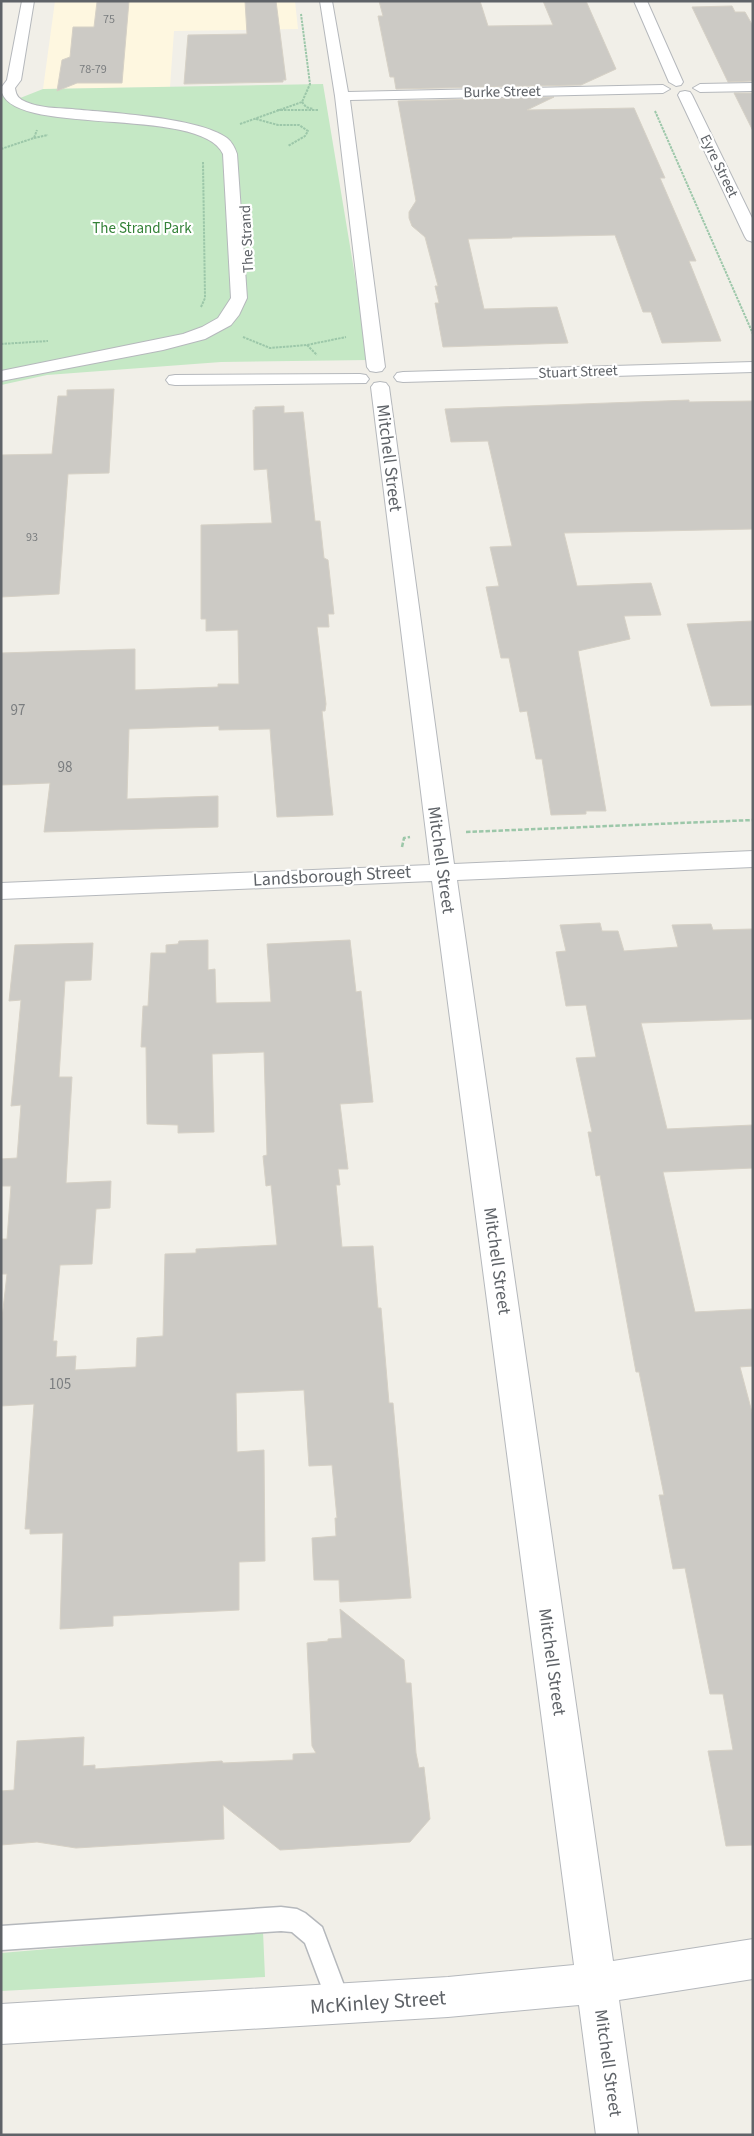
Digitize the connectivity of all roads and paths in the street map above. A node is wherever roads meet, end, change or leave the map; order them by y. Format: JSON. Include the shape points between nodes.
{"nodes":[{"id":1,"x":28,"y":1,"type":"edge"},
{"id":2,"x":326,"y":1,"type":"edge"},
{"id":3,"x":640,"y":1,"type":"edge"},
{"id":4,"x":301,"y":10,"type":"dead end"},
{"id":5,"x":14,"y":80,"type":"junction"},
{"id":6,"x":676,"y":82,"type":"junction"},
{"id":7,"x":753,"y":87,"type":"edge"},
{"id":8,"x":700,"y":88,"type":"junction"},
{"id":9,"x":663,"y":89,"type":"junction"},
{"id":10,"x":685,"y":95,"type":"junction"},
{"id":11,"x":302,"y":102,"type":"junction"},
{"id":12,"x":342,"y":103,"type":"junction"},
{"id":13,"x":654,"y":109,"type":"dead end"},
{"id":14,"x":276,"y":110,"type":"junction"},
{"id":15,"x":316,"y":110,"type":"junction"},
{"id":16,"x":256,"y":119,"type":"junction"},
{"id":17,"x":36,"y":124,"type":"dead end"},
{"id":18,"x":225,"y":129,"type":"junction"},
{"id":19,"x":288,"y":146,"type":"dead end"},
{"id":20,"x":1,"y":148,"type":"edge"},
{"id":21,"x":203,"y":158,"type":"dead end"},
{"id":22,"x":753,"y":236,"type":"edge"},
{"id":23,"x":248,"y":314,"type":"dead end"},
{"id":24,"x":214,"y":328,"type":"junction"},
{"id":25,"x":233,"y":334,"type":"joint"},
{"id":26,"x":753,"y":334,"type":"edge"},
{"id":27,"x":372,"y":335,"type":"junction"},
{"id":28,"x":53,"y":341,"type":"dead end"},
{"id":29,"x":1,"y":344,"type":"edge"},
{"id":30,"x":753,"y":367,"type":"edge"},
{"id":31,"x":1,"y":376,"type":"edge"},
{"id":32,"x":380,"y":377,"type":"junction"},
{"id":33,"x":175,"y":380,"type":"dead end"},
{"id":34,"x":1,"y":388,"type":"edge"},
{"id":35,"x":753,"y":820,"type":"edge"},
{"id":36,"x":438,"y":834,"type":"junction"},
{"id":37,"x":396,"y":848,"type":"dead end"},
{"id":38,"x":753,"y":859,"type":"edge"},
{"id":39,"x":443,"y":871,"type":"junction"},
{"id":40,"x":1,"y":891,"type":"edge"},
{"id":41,"x":1,"y":1938,"type":"edge"},
{"id":42,"x":753,"y":1959,"type":"edge"},
{"id":43,"x":597,"y":1983,"type":"junction"},
{"id":44,"x":339,"y":2004,"type":"junction"},
{"id":45,"x":1,"y":2024,"type":"edge"},
{"id":46,"x":617,"y":2135,"type":"edge"}],
"edges":[{"from":1,"to":5,"type":"street","name":"The Strand"},
{"from":2,"to":12,"type":"street","name":"Mitchell Street"},
{"from":3,"to":6,"type":"street"},
{"from":4,"to":11,"type":"path","via":[[310,84]]},
{"from":5,"to":18,"type":"street","via":[[28,96],[48,103],[196,122]]},
{"from":5,"to":24,"type":"street","name":"The Strand","via":[[8,88],[9,96],[32,109],[185,128],[210,136],[227,147],[239,298],[229,317]]},
{"from":6,"to":8,"type":"street"},
{"from":6,"to":9,"type":"street","via":[[664,85]]},
{"from":7,"to":8,"type":"street"},
{"from":8,"to":10,"type":"street","via":[[695,94]]},
{"from":9,"to":10,"type":"street","via":[[668,93]]},
{"from":9,"to":12,"type":"street","name":"Burke Street"},
{"from":10,"to":22,"type":"street","name":"Eyre Street"},
{"from":11,"to":14,"type":"path"},
{"from":11,"to":15,"type":"path"},
{"from":12,"to":15,"type":"path"},
{"from":12,"to":27,"type":"street","name":"Mitchell Street"},
{"from":13,"to":26,"type":"path"},
{"from":14,"to":15,"type":"path"},
{"from":14,"to":16,"type":"path"},
{"from":16,"to":18,"type":"path"},
{"from":16,"to":19,"type":"path","via":[[281,126],[305,127],[308,131],[305,136]]},
{"from":17,"to":20,"type":"path","via":[[34,138]]},
{"from":18,"to":23,"type":"street","name":"The Strand","via":[[235,134],[242,145]]},
{"from":21,"to":24,"type":"path","via":[[205,298],[200,310],[189,320]]},
{"from":24,"to":31,"type":"street","name":"The Strand","via":[[163,345]]},
{"from":25,"to":27,"type":"path","via":[[270,348]]},
{"from":25,"to":34,"type":"street","via":[[203,347]]},
{"from":27,"to":32,"type":"street","name":"Mitchell Street"},
{"from":28,"to":29,"type":"path"},
{"from":30,"to":32,"type":"street","name":"Stuart Street"},
{"from":32,"to":33,"type":"street","name":"Stuart Street"},
{"from":32,"to":36,"type":"street","name":"Mitchell Street"},
{"from":35,"to":36,"type":"path"},
{"from":36,"to":37,"type":"path","via":[[404,838],[404,846]]},
{"from":36,"to":39,"type":"street","name":"Mitchell Street"},
{"from":38,"to":39,"type":"street","name":"Landsborough Street"},
{"from":39,"to":40,"type":"street","name":"Landsborough Street"},
{"from":39,"to":43,"type":"street","name":"Mitchell Street"},
{"from":41,"to":44,"type":"lane","via":[[281,1919],[297,1921],[314,1935]]},
{"from":42,"to":43,"type":"street","name":"McKinley Street"},
{"from":43,"to":44,"type":"street","name":"McKinley Street"},
{"from":43,"to":46,"type":"street","name":"Mitchell Street"},
{"from":44,"to":45,"type":"street","name":"McKinley Street"}]}
